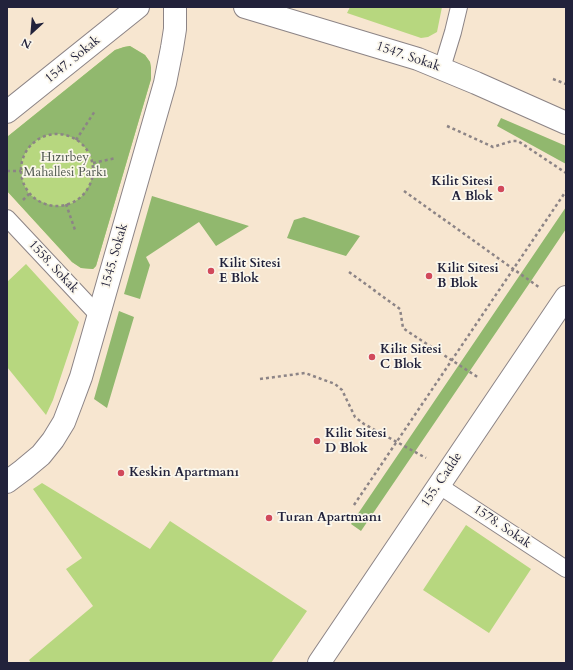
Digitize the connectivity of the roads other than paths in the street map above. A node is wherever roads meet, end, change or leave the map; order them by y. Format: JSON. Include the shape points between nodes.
{"nodes":[{"id":1,"x":138,"y":7,"type":"edge"},
{"id":2,"x":175,"y":7,"type":"edge"},
{"id":3,"x":244,"y":7,"type":"edge"},
{"id":4,"x":459,"y":7,"type":"edge"},
{"id":5,"x":442,"y":68,"type":"junction"},
{"id":6,"x":7,"y":112,"type":"edge"},
{"id":7,"x":566,"y":123,"type":"edge"},
{"id":8,"x":7,"y":218,"type":"edge"},
{"id":9,"x":566,"y":297,"type":"edge"},
{"id":10,"x":98,"y":315,"type":"junction"},
{"id":11,"x":7,"y":482,"type":"edge"},
{"id":12,"x":438,"y":484,"type":"junction"},
{"id":13,"x":566,"y":569,"type":"edge"},
{"id":14,"x":319,"y":663,"type":"edge"}],
"edges":[{"from":1,"to":6,"type":"street","name":"1547. Sokak"},
{"from":2,"to":10,"type":"street","name":"1545. Sokak","via":[[170,65]]},
{"from":3,"to":5,"type":"street","name":"1547. Sokak","via":[[390,49]]},
{"from":4,"to":5,"type":"lane"},
{"from":5,"to":7,"type":"street","name":"1547. Sokak"},
{"from":8,"to":10,"type":"lane","name":"1558. Sokak"},
{"from":9,"to":12,"type":"street","name":"155. Cadde"},
{"from":10,"to":11,"type":"street","name":"1545. Sokak","via":[[81,377],[64,422],[41,455]]},
{"from":12,"to":13,"type":"lane","name":"1578. Sokak"},
{"from":12,"to":14,"type":"street","name":"155. Cadde"}]}
